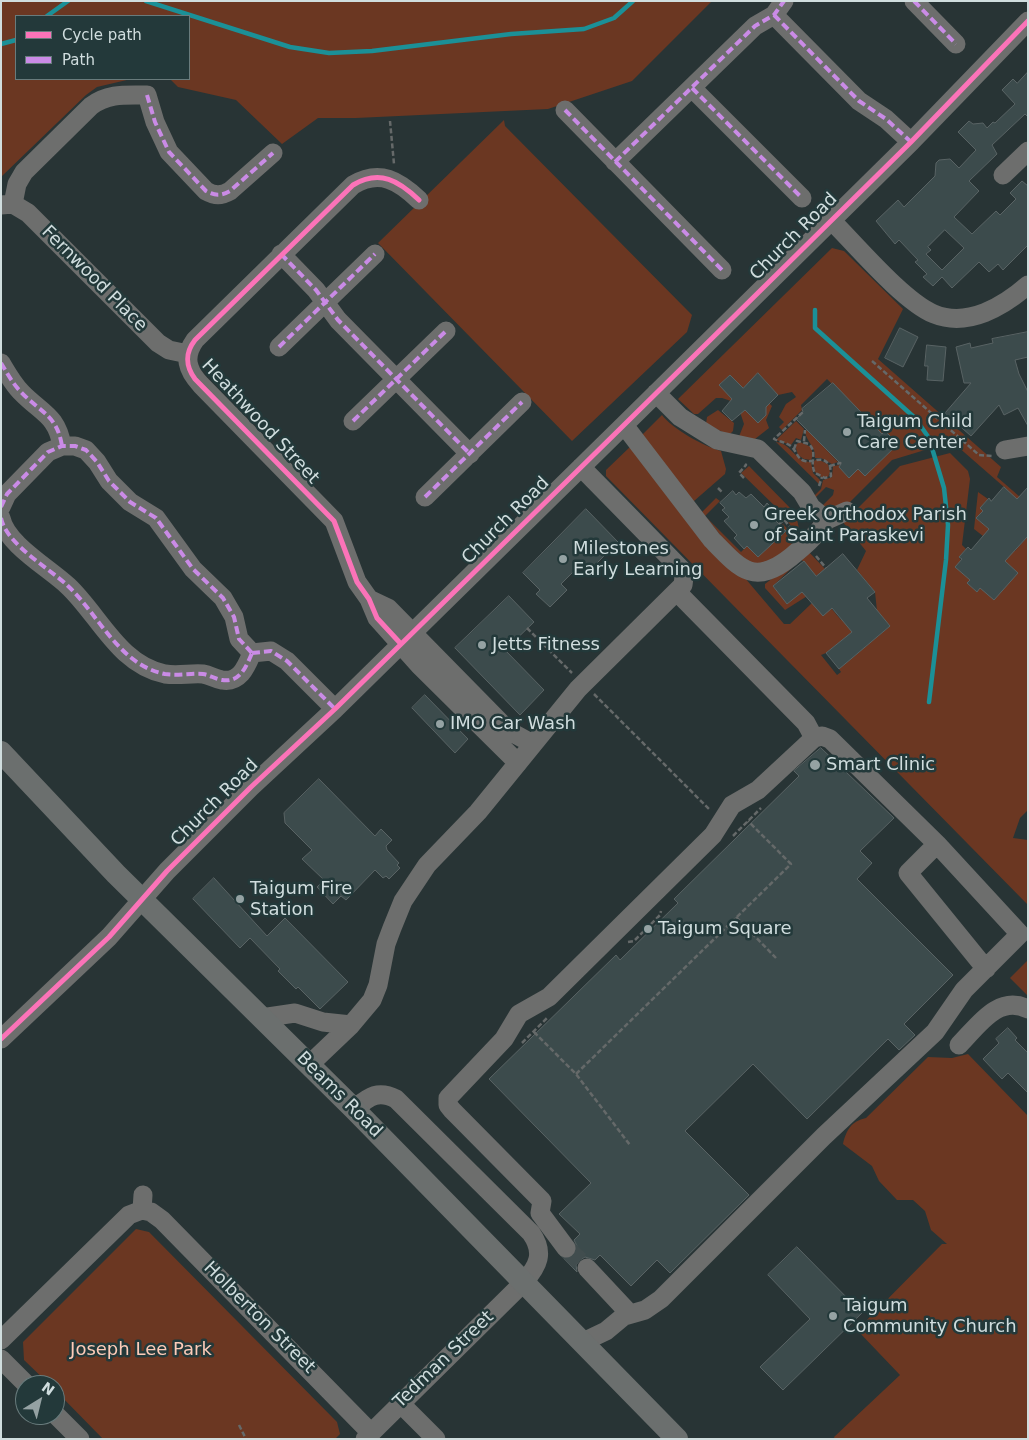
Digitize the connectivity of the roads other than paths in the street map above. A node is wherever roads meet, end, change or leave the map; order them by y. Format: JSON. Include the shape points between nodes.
{"nodes":[{"id":1,"x":914,"y":1,"type":"edge"},
{"id":2,"x":779,"y":8,"type":"edge"},
{"id":3,"x":1028,"y":21,"type":"edge"},
{"id":4,"x":956,"y":44,"type":"dead end"},
{"id":5,"x":692,"y":88,"type":"junction"},
{"id":6,"x":565,"y":110,"type":"dead end"},
{"id":7,"x":911,"y":142,"type":"junction"},
{"id":8,"x":1028,"y":150,"type":"edge"},
{"id":9,"x":273,"y":153,"type":"dead end"},
{"id":10,"x":616,"y":162,"type":"junction"},
{"id":11,"x":1003,"y":175,"type":"dead end"},
{"id":12,"x":802,"y":198,"type":"dead end"},
{"id":13,"x":419,"y":200,"type":"dead end"},
{"id":14,"x":7,"y":205,"type":"edge"},
{"id":15,"x":831,"y":220,"type":"junction"},
{"id":16,"x":281,"y":254,"type":"junction"},
{"id":17,"x":375,"y":254,"type":"dead end"},
{"id":18,"x":722,"y":270,"type":"dead end"},
{"id":19,"x":1028,"y":285,"type":"edge"},
{"id":20,"x":325,"y":302,"type":"junction"},
{"id":21,"x":446,"y":330,"type":"dead end"},
{"id":22,"x":279,"y":347,"type":"dead end"},
{"id":23,"x":188,"y":354,"type":"junction"},
{"id":24,"x":1,"y":363,"type":"edge"},
{"id":25,"x":396,"y":379,"type":"junction"},
{"id":26,"x":656,"y":393,"type":"junction"},
{"id":27,"x":522,"y":402,"type":"dead end"},
{"id":28,"x":353,"y":421,"type":"dead end"},
{"id":29,"x":624,"y":425,"type":"junction"},
{"id":30,"x":62,"y":446,"type":"junction"},
{"id":31,"x":1028,"y":446,"type":"edge"},
{"id":32,"x":1004,"y":450,"type":"road end"},
{"id":33,"x":470,"y":454,"type":"junction"},
{"id":34,"x":581,"y":467,"type":"junction"},
{"id":35,"x":425,"y":497,"type":"dead end"},
{"id":36,"x":1,"y":507,"type":"edge"},
{"id":37,"x":847,"y":511,"type":"dead end"},
{"id":38,"x":822,"y":516,"type":"junction"},
{"id":39,"x":1,"y":518,"type":"edge"},
{"id":40,"x":677,"y":592,"type":"junction"},
{"id":41,"x":406,"y":638,"type":"junction"},
{"id":42,"x":252,"y":652,"type":"junction"},
{"id":43,"x":335,"y":709,"type":"junction"},
{"id":44,"x":814,"y":738,"type":"junction"},
{"id":45,"x":532,"y":744,"type":"junction"},
{"id":46,"x":1,"y":752,"type":"edge"},
{"id":47,"x":518,"y":763,"type":"junction"},
{"id":48,"x":937,"y":844,"type":"junction"},
{"id":49,"x":142,"y":900,"type":"junction"},
{"id":50,"x":986,"y":969,"type":"junction"},
{"id":51,"x":1028,"y":1009,"type":"edge"},
{"id":52,"x":260,"y":1018,"type":"junction"},
{"id":53,"x":351,"y":1025,"type":"junction"},
{"id":54,"x":1,"y":1039,"type":"edge"},
{"id":55,"x":959,"y":1045,"type":"dead end"},
{"id":56,"x":309,"y":1065,"type":"junction"},
{"id":57,"x":354,"y":1110,"type":"junction"},
{"id":58,"x":566,"y":1248,"type":"tunnel mouth"},
{"id":59,"x":587,"y":1268,"type":"tunnel mouth"},
{"id":60,"x":524,"y":1282,"type":"junction"},
{"id":61,"x":630,"y":1314,"type":"junction"},
{"id":62,"x":1,"y":1340,"type":"edge"},
{"id":63,"x":583,"y":1342,"type":"junction"},
{"id":64,"x":1,"y":1359,"type":"edge"},
{"id":65,"x":17,"y":1375,"type":"edge"},
{"id":66,"x":400,"y":1403,"type":"junction"},
{"id":67,"x":65,"y":1424,"type":"edge"},
{"id":68,"x":368,"y":1436,"type":"edge"},
{"id":69,"x":80,"y":1439,"type":"edge"},
{"id":70,"x":436,"y":1439,"type":"edge"},
{"id":71,"x":677,"y":1439,"type":"edge"}],
"edges":[{"from":1,"to":4,"type":"street"},
{"from":2,"to":5,"type":"street","via":[[754,26]]},
{"from":2,"to":7,"type":"street","via":[[863,105],[886,119]]},
{"from":3,"to":7,"type":"street","name":"Church Road"},
{"from":5,"to":10,"type":"street"},
{"from":5,"to":12,"type":"street"},
{"from":6,"to":10,"type":"street"},
{"from":7,"to":15,"type":"street","name":"Church Road"},
{"from":8,"to":11,"type":"street"},
{"from":9,"to":14,"type":"street","via":[[230,191],[223,195],[212,194],[169,152],[147,95],[116,95],[91,106],[24,172]]},
{"from":10,"to":18,"type":"street"},
{"from":13,"to":16,"type":"street","name":"Heathwood Street","via":[[394,180],[369,177],[353,184]]},
{"from":14,"to":23,"type":"street","name":"Fernwood Place","via":[[28,212],[158,343],[169,350]]},
{"from":15,"to":19,"type":"street","via":[[906,295],[936,315],[960,318],[987,313],[1011,300]]},
{"from":15,"to":26,"type":"street","name":"Church Road"},
{"from":16,"to":20,"type":"street"},
{"from":16,"to":23,"type":"street","name":"Heathwood Street","via":[[195,340]]},
{"from":17,"to":20,"type":"street"},
{"from":20,"to":22,"type":"street"},
{"from":20,"to":25,"type":"street","via":[[338,320]]},
{"from":21,"to":25,"type":"street"},
{"from":23,"to":41,"type":"street","name":"Heathwood Street","via":[[189,369],[195,378],[334,522],[357,582],[370,599],[388,608]]},
{"from":24,"to":30,"type":"street","via":[[20,392],[54,422]]},
{"from":25,"to":28,"type":"street"},
{"from":25,"to":33,"type":"street"},
{"from":26,"to":29,"type":"street","name":"Church Road"},
{"from":26,"to":38,"type":"street","via":[[680,417],[717,440],[758,448]]},
{"from":27,"to":33,"type":"street"},
{"from":29,"to":34,"type":"street","name":"Church Road"},
{"from":29,"to":38,"type":"street","via":[[712,540],[728,556],[753,572],[775,569],[796,552],[817,534],[824,524]]},
{"from":30,"to":36,"type":"street","via":[[48,452],[7,494]]},
{"from":30,"to":42,"type":"street","via":[[86,450],[130,502],[156,518],[194,569],[223,598],[234,617],[239,639]]},
{"from":31,"to":32,"type":"street"},
{"from":33,"to":35,"type":"street"},
{"from":34,"to":40,"type":"street","via":[[682,570],[684,581]]},
{"from":34,"to":41,"type":"street","name":"Church Road"},
{"from":37,"to":38,"type":"street","via":[[829,519]]},
{"from":39,"to":42,"type":"street","via":[[28,553],[67,585],[105,632],[130,657],[148,668],[166,674],[205,674],[221,680],[234,680],[245,670]]},
{"from":40,"to":44,"type":"street","via":[[800,716]]},
{"from":40,"to":45,"type":"street","via":[[583,684]]},
{"from":41,"to":43,"type":"street","name":"Church Road"},
{"from":41,"to":45,"type":"street","via":[[511,732]]},
{"from":41,"to":47,"type":"street"},
{"from":42,"to":43,"type":"street","via":[[272,651],[287,661]]},
{"from":43,"to":49,"type":"street","name":"Church Road","via":[[264,774]]},
{"from":44,"to":48,"type":"street","via":[[826,737],[835,742]]},
{"from":44,"to":58,"type":"street","via":[[758,790],[736,802],[713,835],[549,998],[519,1014],[504,1039],[448,1098],[452,1110],[542,1201],[540,1213]]},
{"from":45,"to":47,"type":"street"},
{"from":46,"to":49,"type":"main road","name":"Beams Road"},
{"from":47,"to":53,"type":"street","via":[[478,812],[439,851],[407,895],[386,944],[376,993]]},
{"from":48,"to":50,"type":"street","via":[[908,873]]},
{"from":48,"to":50,"type":"street","via":[[1020,934]]},
{"from":49,"to":52,"type":"main road","name":"Beams Road"},
{"from":49,"to":54,"type":"street","name":"Church Road","via":[[109,937]]},
{"from":50,"to":61,"type":"street","via":[[964,990],[935,1032],[824,1136],[671,1288],[650,1308]]},
{"from":51,"to":55,"type":"street","via":[[1016,1005],[1002,1006]]},
{"from":52,"to":53,"type":"street","via":[[295,1014]]},
{"from":52,"to":56,"type":"main road","name":"Beams Road"},
{"from":53,"to":56,"type":"street"},
{"from":56,"to":57,"type":"main road","name":"Beams Road"},
{"from":57,"to":60,"type":"main road","name":"Beams Road"},
{"from":57,"to":60,"type":"street","name":"Tedman Street","via":[[374,1094],[396,1099],[531,1233],[540,1256]]},
{"from":59,"to":61,"type":"street"},
{"from":60,"to":63,"type":"main road","name":"Beams Road"},
{"from":60,"to":66,"type":"street","name":"Tedman Street"},
{"from":61,"to":63,"type":"street"},
{"from":62,"to":68,"type":"street","name":"Holberton Street","via":[[143,1202]]},
{"from":63,"to":71,"type":"main road","name":"Beams Road"},
{"from":64,"to":65,"type":"street"},
{"from":66,"to":68,"type":"street","name":"Tedman Street"},
{"from":66,"to":70,"type":"street"},
{"from":67,"to":69,"type":"street"}]}
